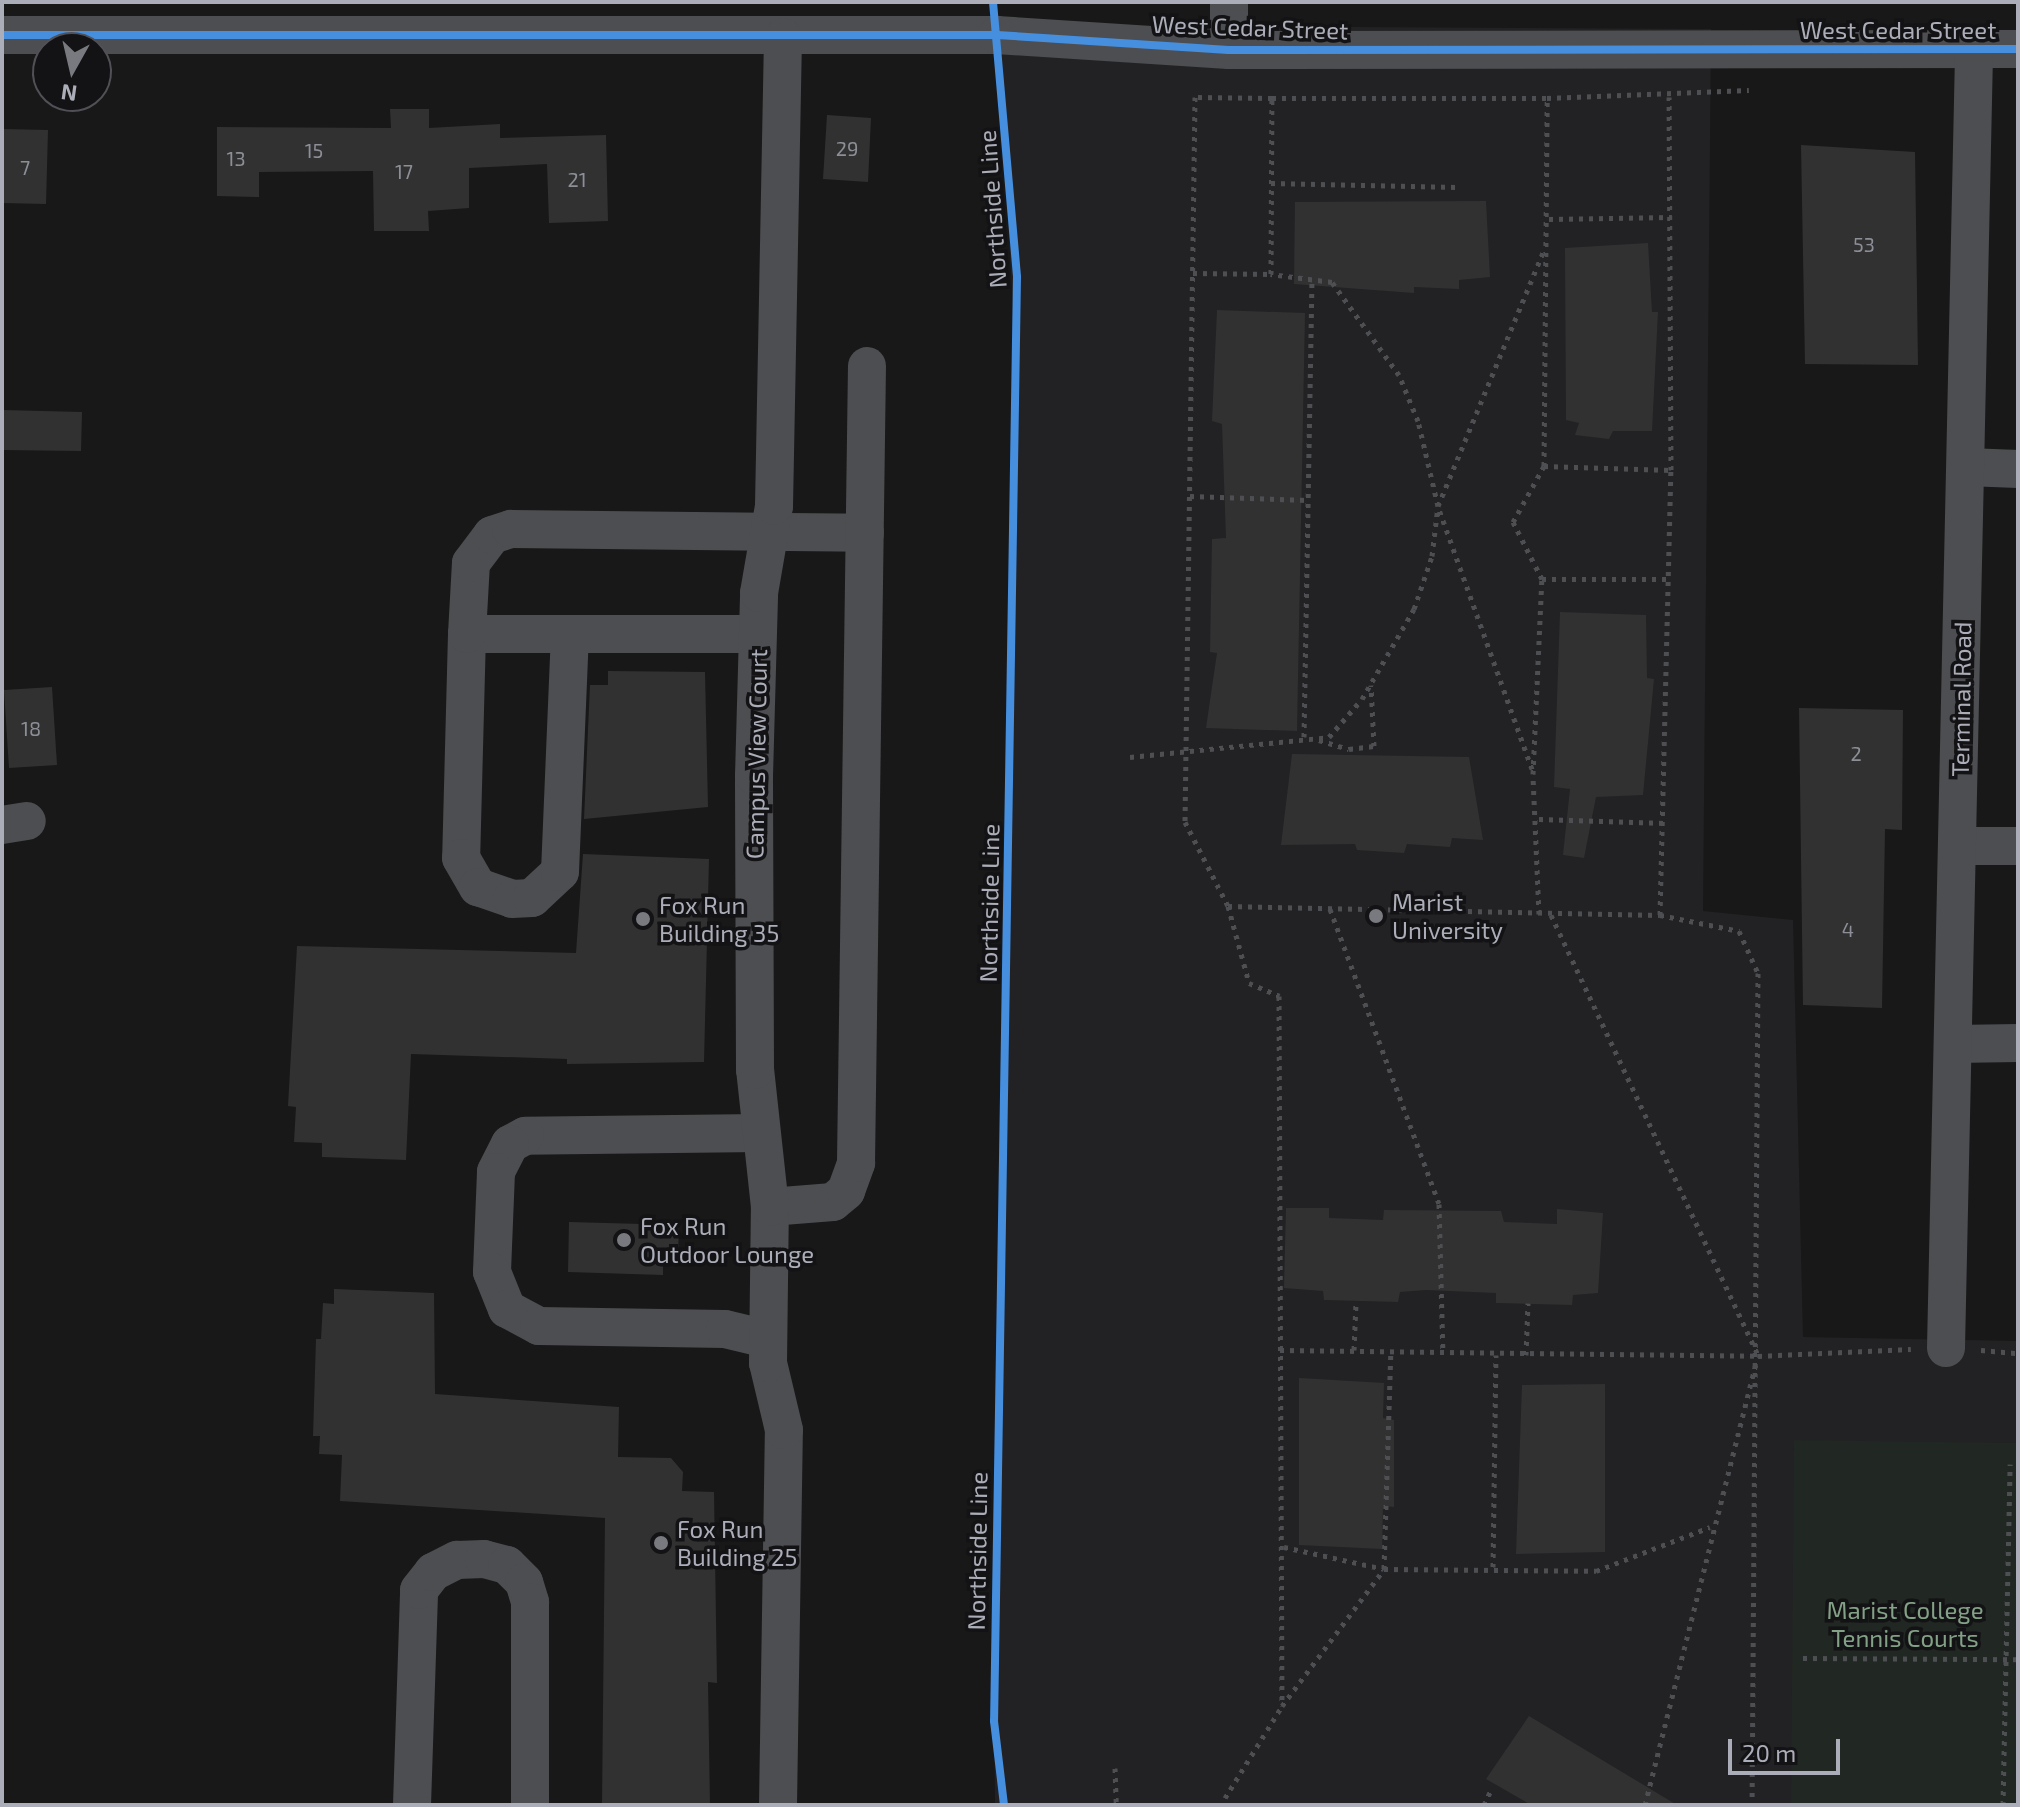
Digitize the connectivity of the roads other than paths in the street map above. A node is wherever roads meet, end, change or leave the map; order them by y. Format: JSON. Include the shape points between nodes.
{"nodes":[{"id":1,"x":1229,"y":2,"type":"edge"},
{"id":2,"x":2,"y":35,"type":"edge"},
{"id":3,"x":783,"y":37,"type":"junction"},
{"id":4,"x":2018,"y":49,"type":"edge"},
{"id":5,"x":1229,"y":50,"type":"junction"},
{"id":6,"x":1974,"y":50,"type":"junction"},
{"id":7,"x":867,"y":366,"type":"dead end"},
{"id":8,"x":1967,"y":467,"type":"junction"},
{"id":9,"x":2018,"y":469,"type":"edge"},
{"id":10,"x":768,"y":532,"type":"junction"},
{"id":11,"x":865,"y":533,"type":"junction"},
{"id":12,"x":467,"y":634,"type":"junction"},
{"id":13,"x":570,"y":634,"type":"junction"},
{"id":14,"x":757,"y":634,"type":"junction"},
{"id":15,"x":1958,"y":846,"type":"junction"},
{"id":16,"x":2018,"y":846,"type":"edge"},
{"id":17,"x":2018,"y":1043,"type":"edge"},
{"id":18,"x":1954,"y":1044,"type":"junction"},
{"id":19,"x":760,"y":1133,"type":"junction"},
{"id":20,"x":770,"y":1207,"type":"junction"},
{"id":21,"x":767,"y":1339,"type":"junction"},
{"id":22,"x":1946,"y":1348,"type":"road end"},
{"id":23,"x":412,"y":1805,"type":"edge"},
{"id":24,"x":530,"y":1805,"type":"edge"},
{"id":25,"x":778,"y":1805,"type":"edge"}],
"edges":[{"from":1,"to":5,"type":"street"},
{"from":2,"to":3,"type":"street","name":"West Cedar Street"},
{"from":3,"to":5,"type":"street","name":"West Cedar Street","via":[[997,35]]},
{"from":3,"to":10,"type":"street","name":"Campus View Court","via":[[774,506]]},
{"from":4,"to":6,"type":"street","name":"West Cedar Street"},
{"from":5,"to":6,"type":"street","name":"West Cedar Street"},
{"from":6,"to":8,"type":"street","name":"Terminal Road"},
{"from":7,"to":11,"type":"street"},
{"from":8,"to":9,"type":"street"},
{"from":8,"to":15,"type":"street","name":"Terminal Road"},
{"from":10,"to":11,"type":"street"},
{"from":10,"to":12,"type":"street","via":[[511,529],[492,535],[471,563]]},
{"from":10,"to":14,"type":"street","name":"Campus View Court"},
{"from":11,"to":20,"type":"street","via":[[856,1163],[846,1191],[833,1202]]},
{"from":12,"to":13,"type":"street"},
{"from":12,"to":13,"type":"street","via":[[461,858],[478,887],[512,899],[532,898],[560,872]]},
{"from":13,"to":14,"type":"street"},
{"from":14,"to":19,"type":"street","name":"Campus View Court"},
{"from":15,"to":16,"type":"street"},
{"from":15,"to":18,"type":"street","name":"Terminal Road"},
{"from":17,"to":18,"type":"street"},
{"from":18,"to":22,"type":"street","name":"Terminal Road"},
{"from":19,"to":20,"type":"street","name":"Campus View Court"},
{"from":19,"to":21,"type":"street","via":[[525,1136],[510,1144],[496,1172],[492,1272],[507,1309],[539,1326],[725,1329]]},
{"from":20,"to":21,"type":"street","name":"Campus View Court"},
{"from":21,"to":25,"type":"street","name":"Campus View Court","via":[[784,1430]]},
{"from":23,"to":24,"type":"street","via":[[419,1590],[433,1572],[457,1560],[484,1559],[507,1565],[524,1582],[530,1602]]}]}
